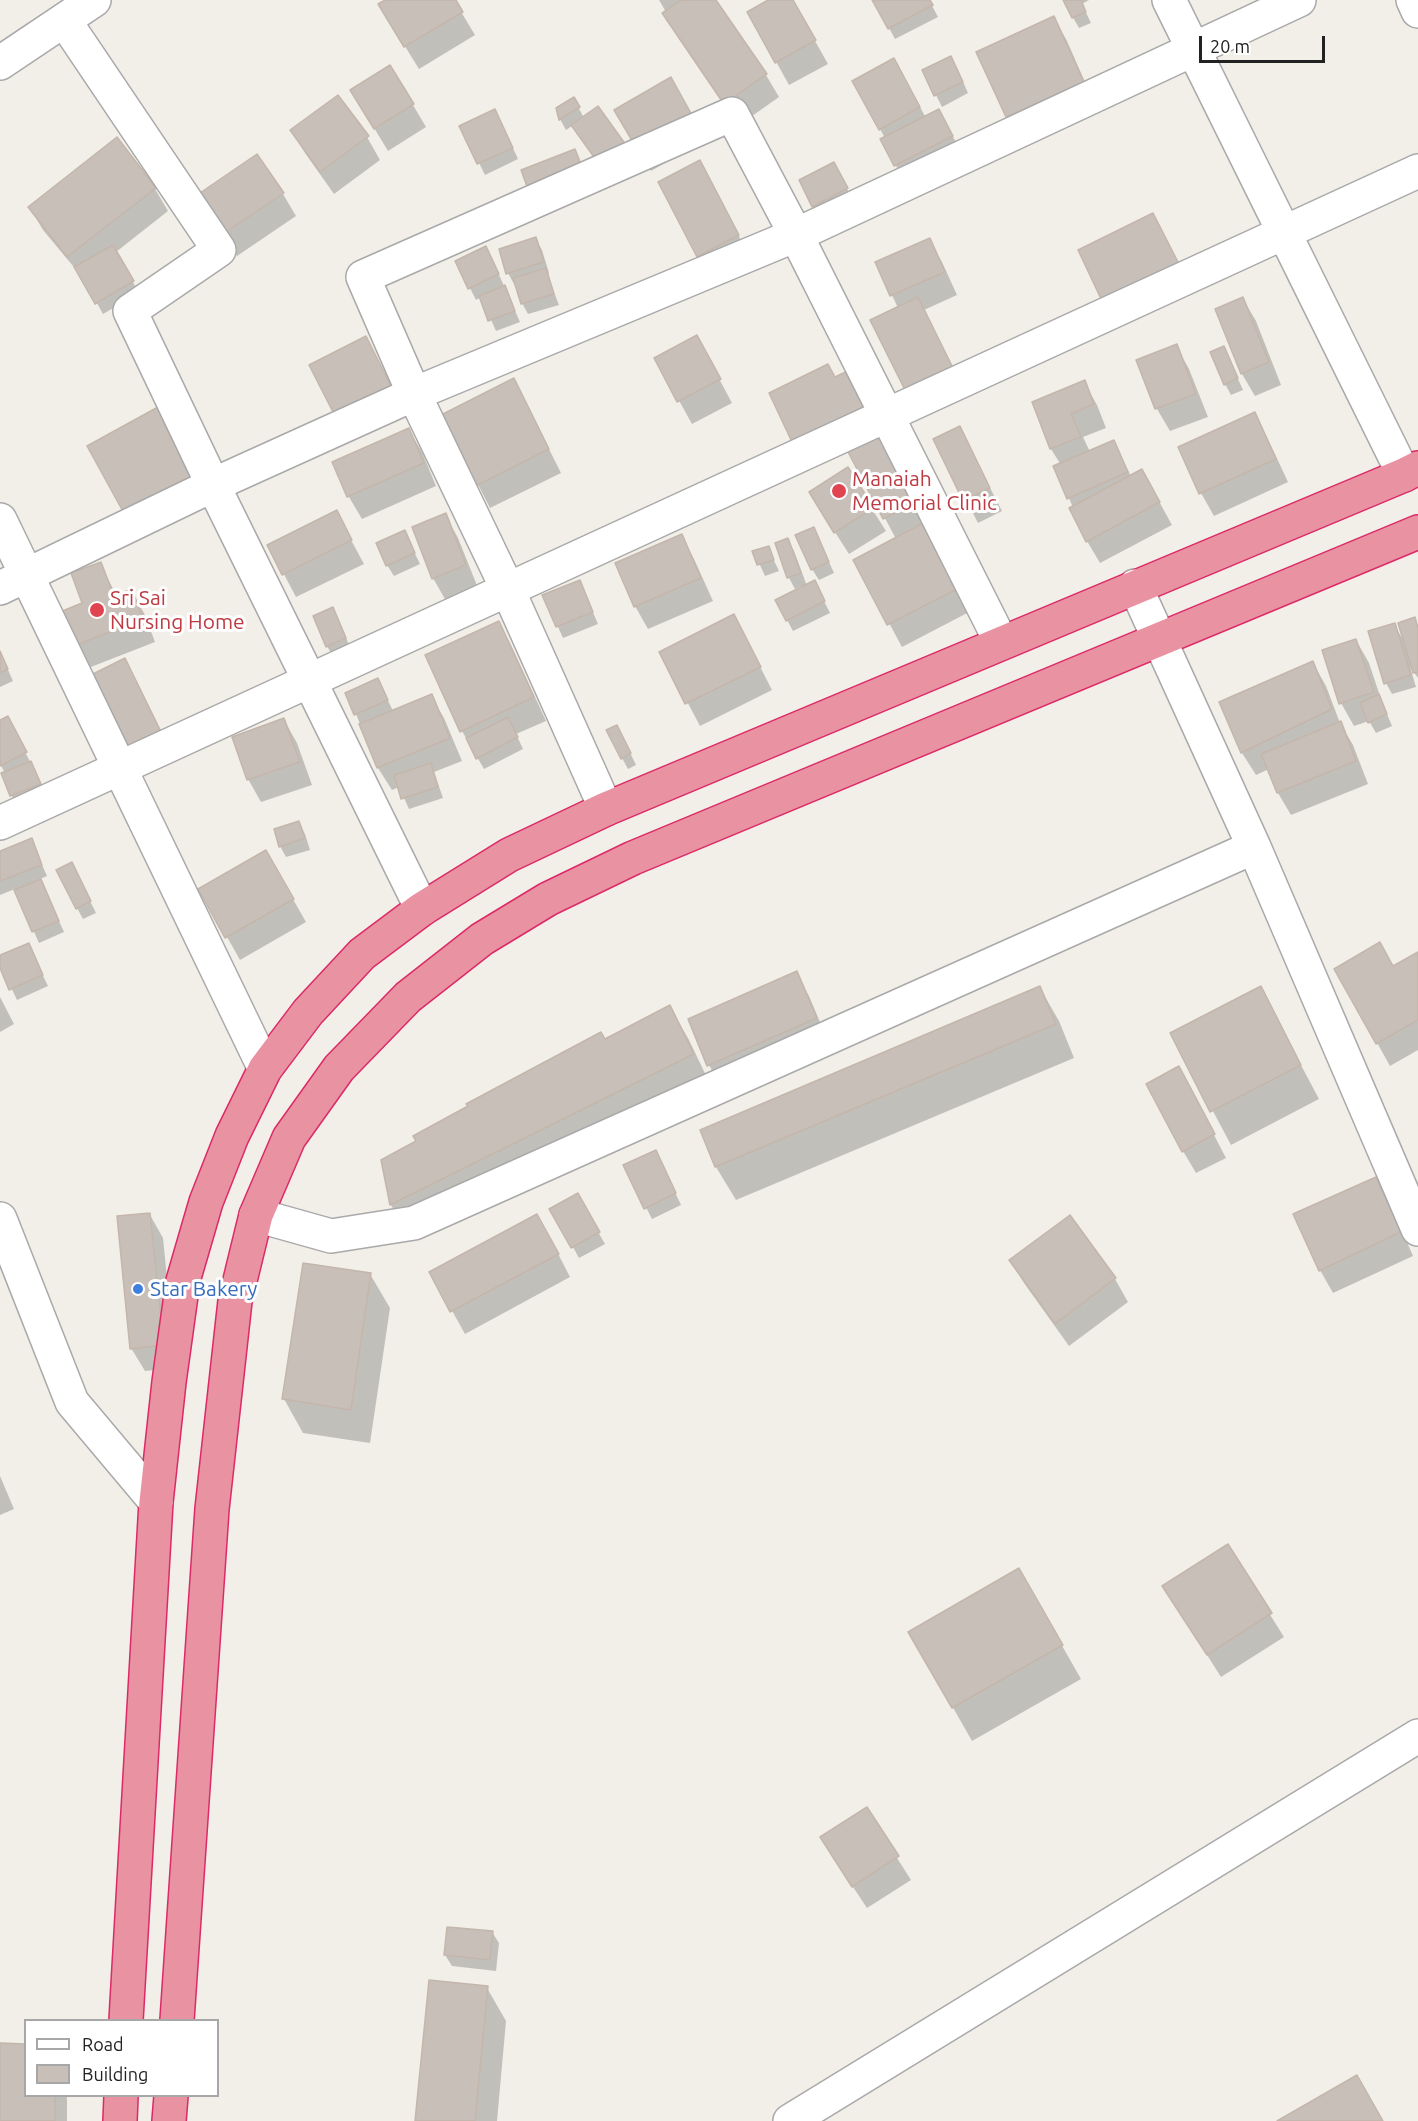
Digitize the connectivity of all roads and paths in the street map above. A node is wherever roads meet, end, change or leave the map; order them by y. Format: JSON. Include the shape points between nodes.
{"nodes":[{"id":1,"x":94,"y":0,"type":"edge"},
{"id":2,"x":1169,"y":0,"type":"edge"},
{"id":3,"x":1299,"y":0,"type":"edge"},
{"id":4,"x":1413,"y":0,"type":"edge"},
{"id":5,"x":1418,"y":11,"type":"edge"},
{"id":6,"x":64,"y":20,"type":"junction"},
{"id":7,"x":1192,"y":48,"type":"junction"},
{"id":8,"x":0,"y":63,"type":"edge"},
{"id":9,"x":1418,"y":171,"type":"edge"},
{"id":10,"x":1283,"y":233,"type":"junction"},
{"id":11,"x":796,"y":235,"type":"junction"},
{"id":12,"x":414,"y":394,"type":"junction"},
{"id":13,"x":887,"y":415,"type":"junction"},
{"id":14,"x":1411,"y":472,"type":"edge"},
{"id":15,"x":213,"y":485,"type":"junction"},
{"id":16,"x":0,"y":520,"type":"edge"},
{"id":17,"x":1418,"y":532,"type":"edge"},
{"id":18,"x":13,"y":581,"type":"edge"},
{"id":19,"x":1135,"y":586,"type":"junction"},
{"id":20,"x":508,"y":590,"type":"junction"},
{"id":21,"x":1159,"y":638,"type":"junction"},
{"id":22,"x":1001,"y":642,"type":"junction"},
{"id":23,"x":309,"y":681,"type":"junction"},
{"id":24,"x":119,"y":768,"type":"junction"},
{"id":25,"x":606,"y":809,"type":"junction"},
{"id":26,"x":0,"y":823,"type":"edge"},
{"id":27,"x":1254,"y":847,"type":"junction"},
{"id":28,"x":422,"y":909,"type":"junction"},
{"id":29,"x":265,"y":1069,"type":"junction"},
{"id":30,"x":256,"y":1215,"type":"junction"},
{"id":31,"x":0,"y":1219,"type":"edge"},
{"id":32,"x":1418,"y":1229,"type":"edge"},
{"id":33,"x":156,"y":1502,"type":"junction"},
{"id":34,"x":1418,"y":1736,"type":"edge"},
{"id":35,"x":138,"y":1817,"type":"junction"},
{"id":36,"x":190,"y":1820,"type":"junction"},
{"id":37,"x":126,"y":2019,"type":"edge"},
{"id":38,"x":177,"y":2019,"type":"edge"},
{"id":39,"x":121,"y":2097,"type":"edge"},
{"id":40,"x":171,"y":2097,"type":"edge"},
{"id":41,"x":120,"y":2121,"type":"edge"},
{"id":42,"x":169,"y":2121,"type":"edge"},
{"id":43,"x":790,"y":2121,"type":"edge"}],
"edges":[{"from":1,"to":6,"type":"street"},
{"from":2,"to":7,"type":"street"},
{"from":3,"to":7,"type":"street"},
{"from":4,"to":5,"type":"street"},
{"from":6,"to":8,"type":"street"},
{"from":6,"to":15,"type":"street","via":[[219,250],[130,311]]},
{"from":7,"to":10,"type":"street"},
{"from":7,"to":11,"type":"street"},
{"from":9,"to":10,"type":"street"},
{"from":10,"to":13,"type":"street"},
{"from":10,"to":14,"type":"street"},
{"from":11,"to":12,"type":"street"},
{"from":11,"to":12,"type":"street","via":[[732,114],[363,277]]},
{"from":11,"to":13,"type":"street"},
{"from":12,"to":15,"type":"street"},
{"from":12,"to":20,"type":"street"},
{"from":13,"to":20,"type":"street"},
{"from":13,"to":22,"type":"street"},
{"from":14,"to":19,"type":"highway"},
{"from":15,"to":18,"type":"street"},
{"from":15,"to":23,"type":"street"},
{"from":16,"to":18,"type":"street"},
{"from":17,"to":21,"type":"highway"},
{"from":18,"to":24,"type":"street"},
{"from":19,"to":21,"type":"street"},
{"from":19,"to":22,"type":"highway"},
{"from":20,"to":23,"type":"street"},
{"from":20,"to":25,"type":"street"},
{"from":21,"to":27,"type":"street"},
{"from":21,"to":30,"type":"highway","via":[[633,858],[548,899],[482,939],[408,998],[339,1068],[289,1138]]},
{"from":22,"to":25,"type":"highway"},
{"from":23,"to":24,"type":"street"},
{"from":23,"to":28,"type":"street"},
{"from":24,"to":26,"type":"street"},
{"from":24,"to":29,"type":"street"},
{"from":25,"to":28,"type":"highway","via":[[509,855]]},
{"from":27,"to":30,"type":"street","via":[[414,1223],[331,1236]]},
{"from":27,"to":32,"type":"street"},
{"from":28,"to":29,"type":"highway","via":[[362,954],[308,1012]]},
{"from":29,"to":33,"type":"highway","via":[[206,1202],[183,1281]]},
{"from":30,"to":36,"type":"highway","via":[[235,1301],[224,1390]]},
{"from":31,"to":33,"type":"street","via":[[72,1402]]},
{"from":33,"to":35,"type":"highway"},
{"from":34,"to":43,"type":"street"},
{"from":35,"to":36,"type":"highway"},
{"from":35,"to":37,"type":"highway"},
{"from":36,"to":38,"type":"highway"},
{"from":39,"to":41,"type":"highway"},
{"from":40,"to":42,"type":"highway"}]}
